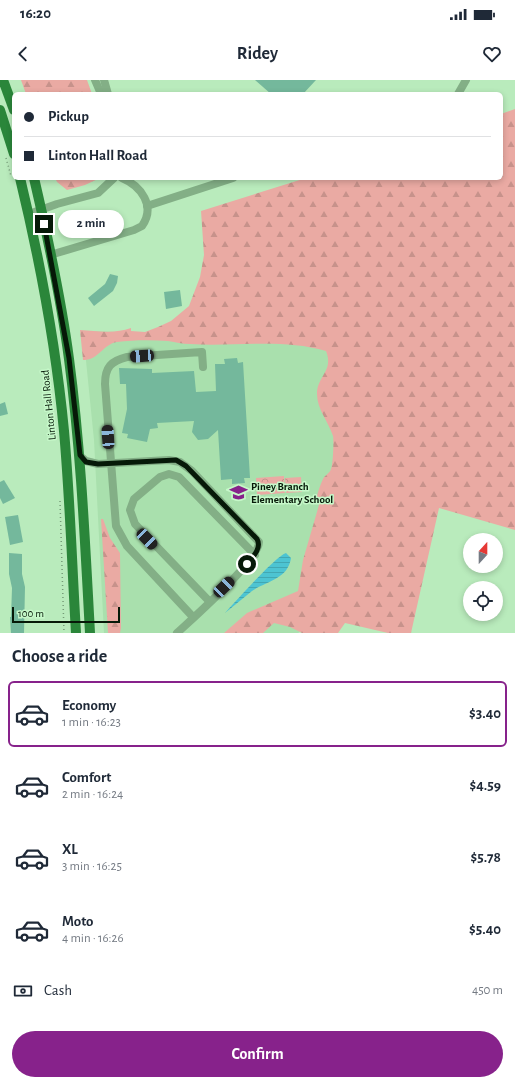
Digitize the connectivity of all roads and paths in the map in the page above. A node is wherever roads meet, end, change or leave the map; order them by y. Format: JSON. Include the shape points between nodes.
{"nodes":[{"id":1,"x":3,"y":80,"type":"edge"},
{"id":2,"x":95,"y":80,"type":"edge"},
{"id":3,"x":104,"y":80,"type":"edge"},
{"id":4,"x":466,"y":80,"type":"edge"},
{"id":5,"x":100,"y":92,"type":"edge"},
{"id":6,"x":107,"y":92,"type":"edge"},
{"id":7,"x":459,"y":92,"type":"edge"},
{"id":8,"x":12,"y":105,"type":"edge"},
{"id":9,"x":0,"y":110,"type":"edge"},
{"id":10,"x":10,"y":155,"type":"edge"},
{"id":11,"x":17,"y":180,"type":"edge"},
{"id":12,"x":34,"y":180,"type":"edge"},
{"id":13,"x":112,"y":180,"type":"edge"},
{"id":14,"x":125,"y":180,"type":"edge"},
{"id":15,"x":227,"y":180,"type":"edge"},
{"id":16,"x":147,"y":206,"type":"junction"},
{"id":17,"x":41,"y":209,"type":"junction"},
{"id":18,"x":29,"y":214,"type":"junction"},
{"id":19,"x":50,"y":255,"type":"junction"},
{"id":20,"x":203,"y":366,"type":"dead end"},
{"id":21,"x":80,"y":455,"type":"junction"},
{"id":22,"x":110,"y":464,"type":"junction"},
{"id":23,"x":60,"y":494,"type":"dead end"},
{"id":24,"x":254,"y":555,"type":"junction"},
{"id":25,"x":209,"y":601,"type":"junction"},
{"id":26,"x":194,"y":617,"type":"junction"},
{"id":27,"x":64,"y":633,"type":"edge"},
{"id":28,"x":76,"y":633,"type":"edge"},
{"id":29,"x":90,"y":633,"type":"edge"},
{"id":30,"x":177,"y":633,"type":"edge"}],
"edges":[{"from":1,"to":8,"type":"main road"},
{"from":2,"to":5,"type":"lane"},
{"from":3,"to":6,"type":"lane"},
{"from":4,"to":7,"type":"lane"},
{"from":9,"to":10,"type":"main road"},
{"from":11,"to":18,"type":"main road","name":"Linton Hall Road"},
{"from":12,"to":17,"type":"main road"},
{"from":13,"to":17,"type":"lane","via":[[98,193]]},
{"from":14,"to":16,"type":"lane","via":[[141,190]]},
{"from":15,"to":16,"type":"lane"},
{"from":16,"to":19,"type":"lane","via":[[146,219],[139,228]]},
{"from":17,"to":18,"type":"lane"},
{"from":17,"to":19,"type":"main road"},
{"from":18,"to":28,"type":"main road","name":"Linton Hall Road","via":[[55,357],[64,429]]},
{"from":19,"to":21,"type":"main road","via":[[69,358]]},
{"from":20,"to":22,"type":"lane","via":[[202,352],[127,358],[111,363],[105,384]]},
{"from":21,"to":22,"type":"lane","via":[[86,462]]},
{"from":21,"to":29,"type":"main road"},
{"from":22,"to":24,"type":"lane","via":[[176,460],[186,466],[257,539],[259,545]]},
{"from":22,"to":26,"type":"lane","via":[[113,512],[119,536]]},
{"from":23,"to":27,"type":"path"},
{"from":24,"to":25,"type":"lane"},
{"from":24,"to":25,"type":"lane","via":[[179,477],[169,474],[160,477],[134,499],[130,510],[134,524]]},
{"from":25,"to":26,"type":"lane"},
{"from":26,"to":30,"type":"lane"}]}
